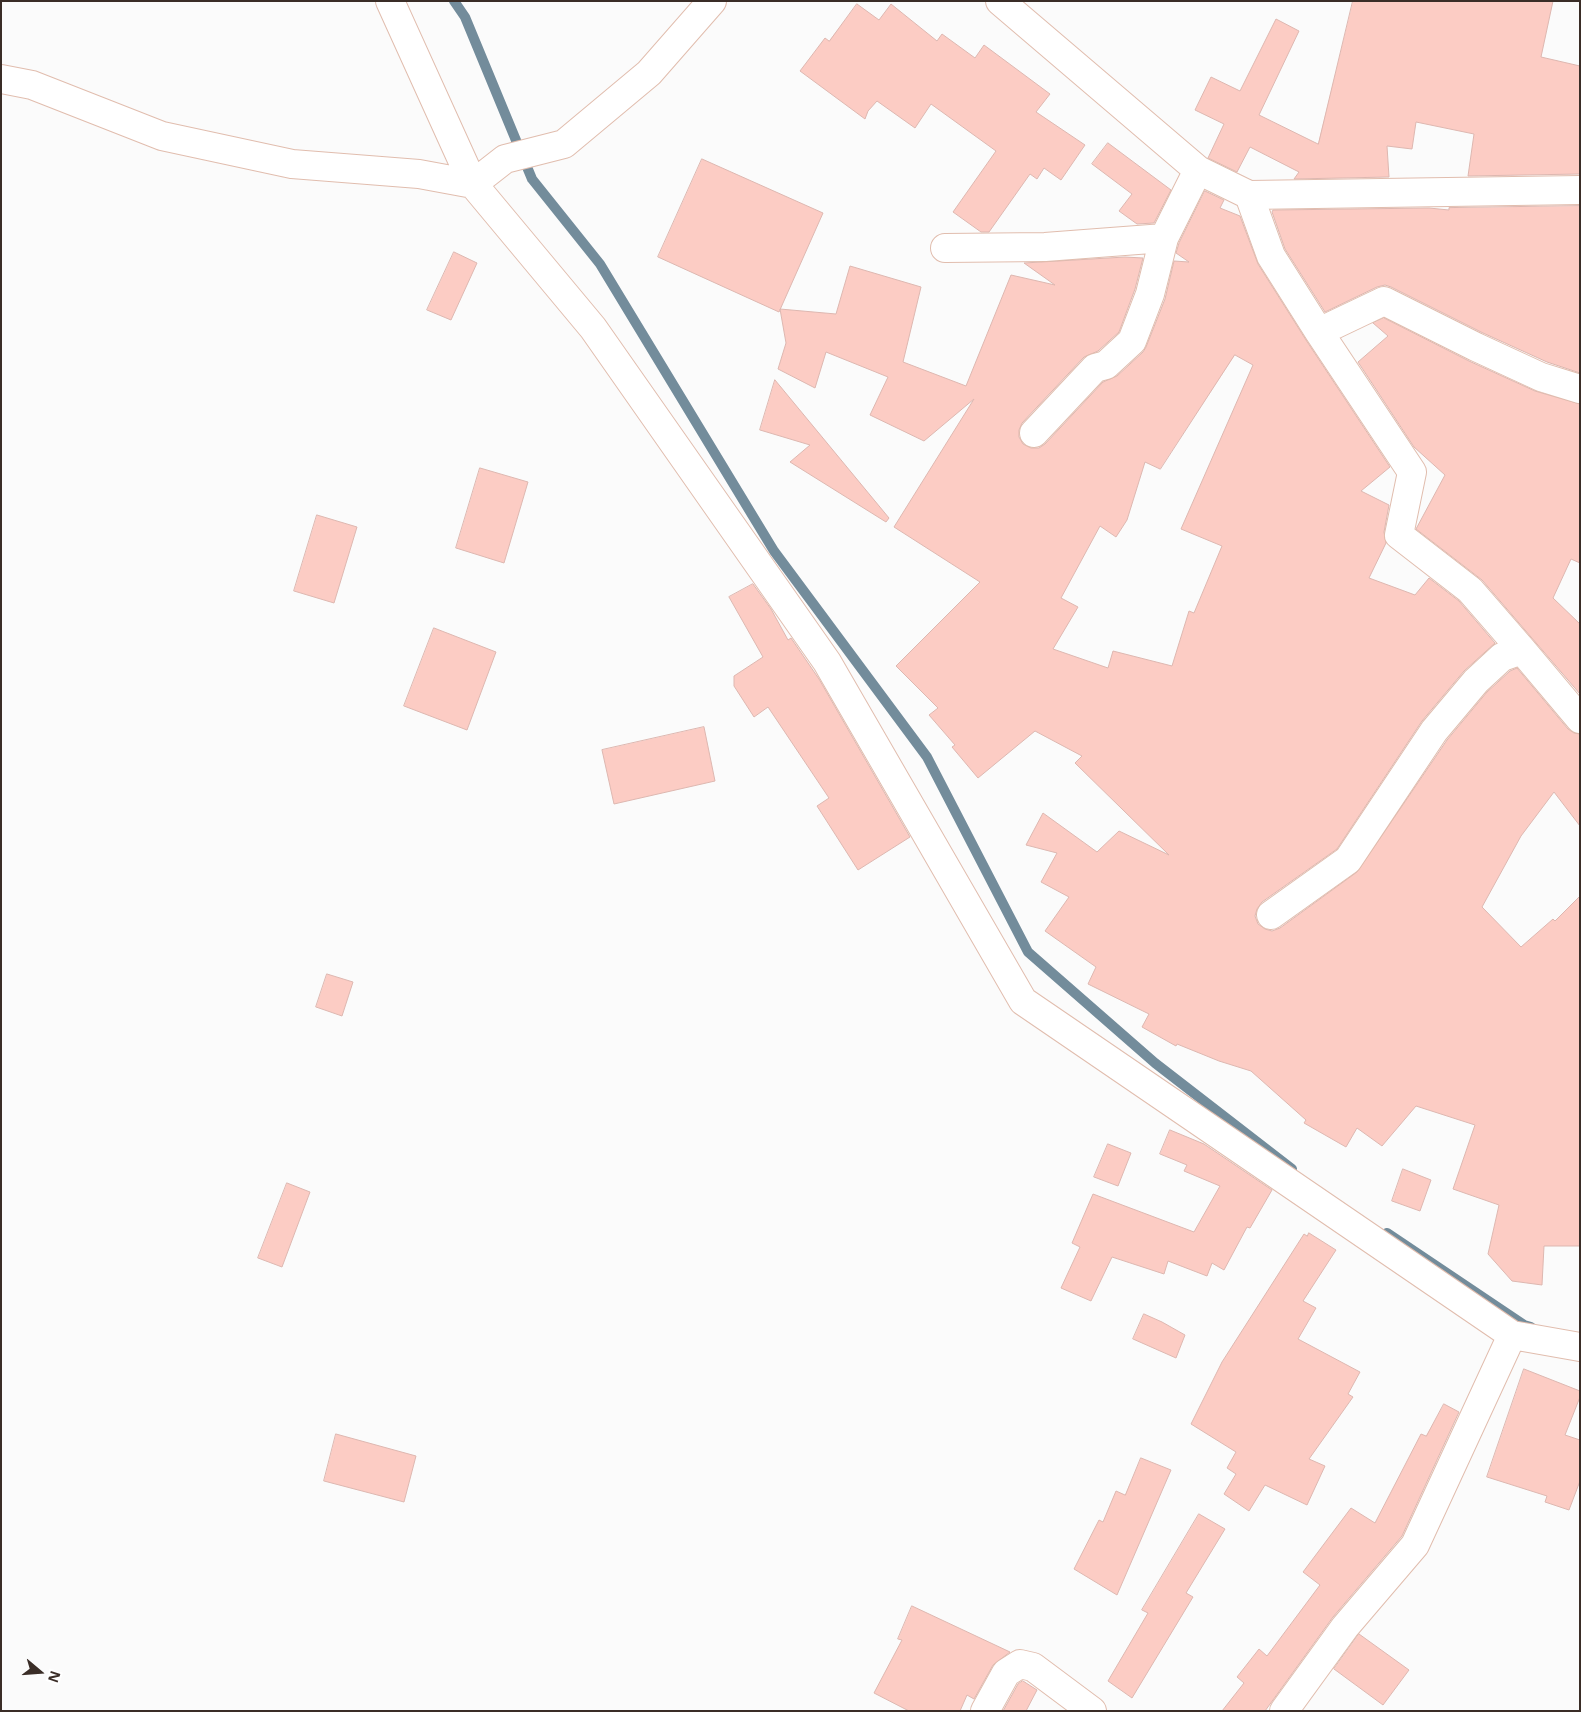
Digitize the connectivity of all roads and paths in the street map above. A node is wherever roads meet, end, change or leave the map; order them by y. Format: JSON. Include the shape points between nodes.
{"nodes":[{"id":1,"x":390,"y":1,"type":"edge"},
{"id":2,"x":712,"y":1,"type":"edge"},
{"id":3,"x":1000,"y":1,"type":"edge"},
{"id":4,"x":1,"y":79,"type":"edge"},
{"id":5,"x":1198,"y":170,"type":"junction"},
{"id":6,"x":473,"y":184,"type":"junction"},
{"id":7,"x":1580,"y":190,"type":"edge"},
{"id":8,"x":1249,"y":195,"type":"junction"},
{"id":9,"x":1164,"y":238,"type":"junction"},
{"id":10,"x":945,"y":248,"type":"dead end"},
{"id":11,"x":1319,"y":332,"type":"junction"},
{"id":12,"x":1580,"y":389,"type":"edge"},
{"id":13,"x":1034,"y":433,"type":"dead end"},
{"id":14,"x":1522,"y":650,"type":"junction"},
{"id":15,"x":1580,"y":719,"type":"edge"},
{"id":16,"x":1271,"y":915,"type":"dead end"},
{"id":17,"x":1512,"y":1335,"type":"junction"},
{"id":18,"x":1580,"y":1348,"type":"edge"},
{"id":19,"x":985,"y":1711,"type":"edge"},
{"id":20,"x":1092,"y":1711,"type":"edge"},
{"id":21,"x":1284,"y":1711,"type":"edge"}],
"edges":[{"from":1,"to":6,"type":"street"},
{"from":2,"to":6,"type":"street","via":[[649,73],[564,144],[506,159]]},
{"from":3,"to":5,"type":"street"},
{"from":4,"to":6,"type":"street","via":[[32,84],[162,136],[292,164],[419,174]]},
{"from":5,"to":8,"type":"street"},
{"from":5,"to":9,"type":"street"},
{"from":6,"to":17,"type":"street","via":[[593,328],[827,662],[1023,1002]]},
{"from":7,"to":8,"type":"street"},
{"from":8,"to":11,"type":"street","via":[[1271,256]]},
{"from":9,"to":10,"type":"street","via":[[1044,247]]},
{"from":9,"to":13,"type":"street","via":[[1150,294],[1132,341],[1106,365],[1095,368]]},
{"from":11,"to":12,"type":"street","via":[[1384,301],[1533,374]]},
{"from":11,"to":14,"type":"street","via":[[1412,472],[1399,535],[1470,590]]},
{"from":14,"to":15,"type":"street"},
{"from":14,"to":16,"type":"street","via":[[1502,657],[1476,681],[1434,731],[1348,860]]},
{"from":17,"to":18,"type":"street"},
{"from":17,"to":21,"type":"street","via":[[1415,1545],[1345,1627]]},
{"from":19,"to":20,"type":"street","via":[[1006,1673],[1020,1664],[1033,1667]]}]}
